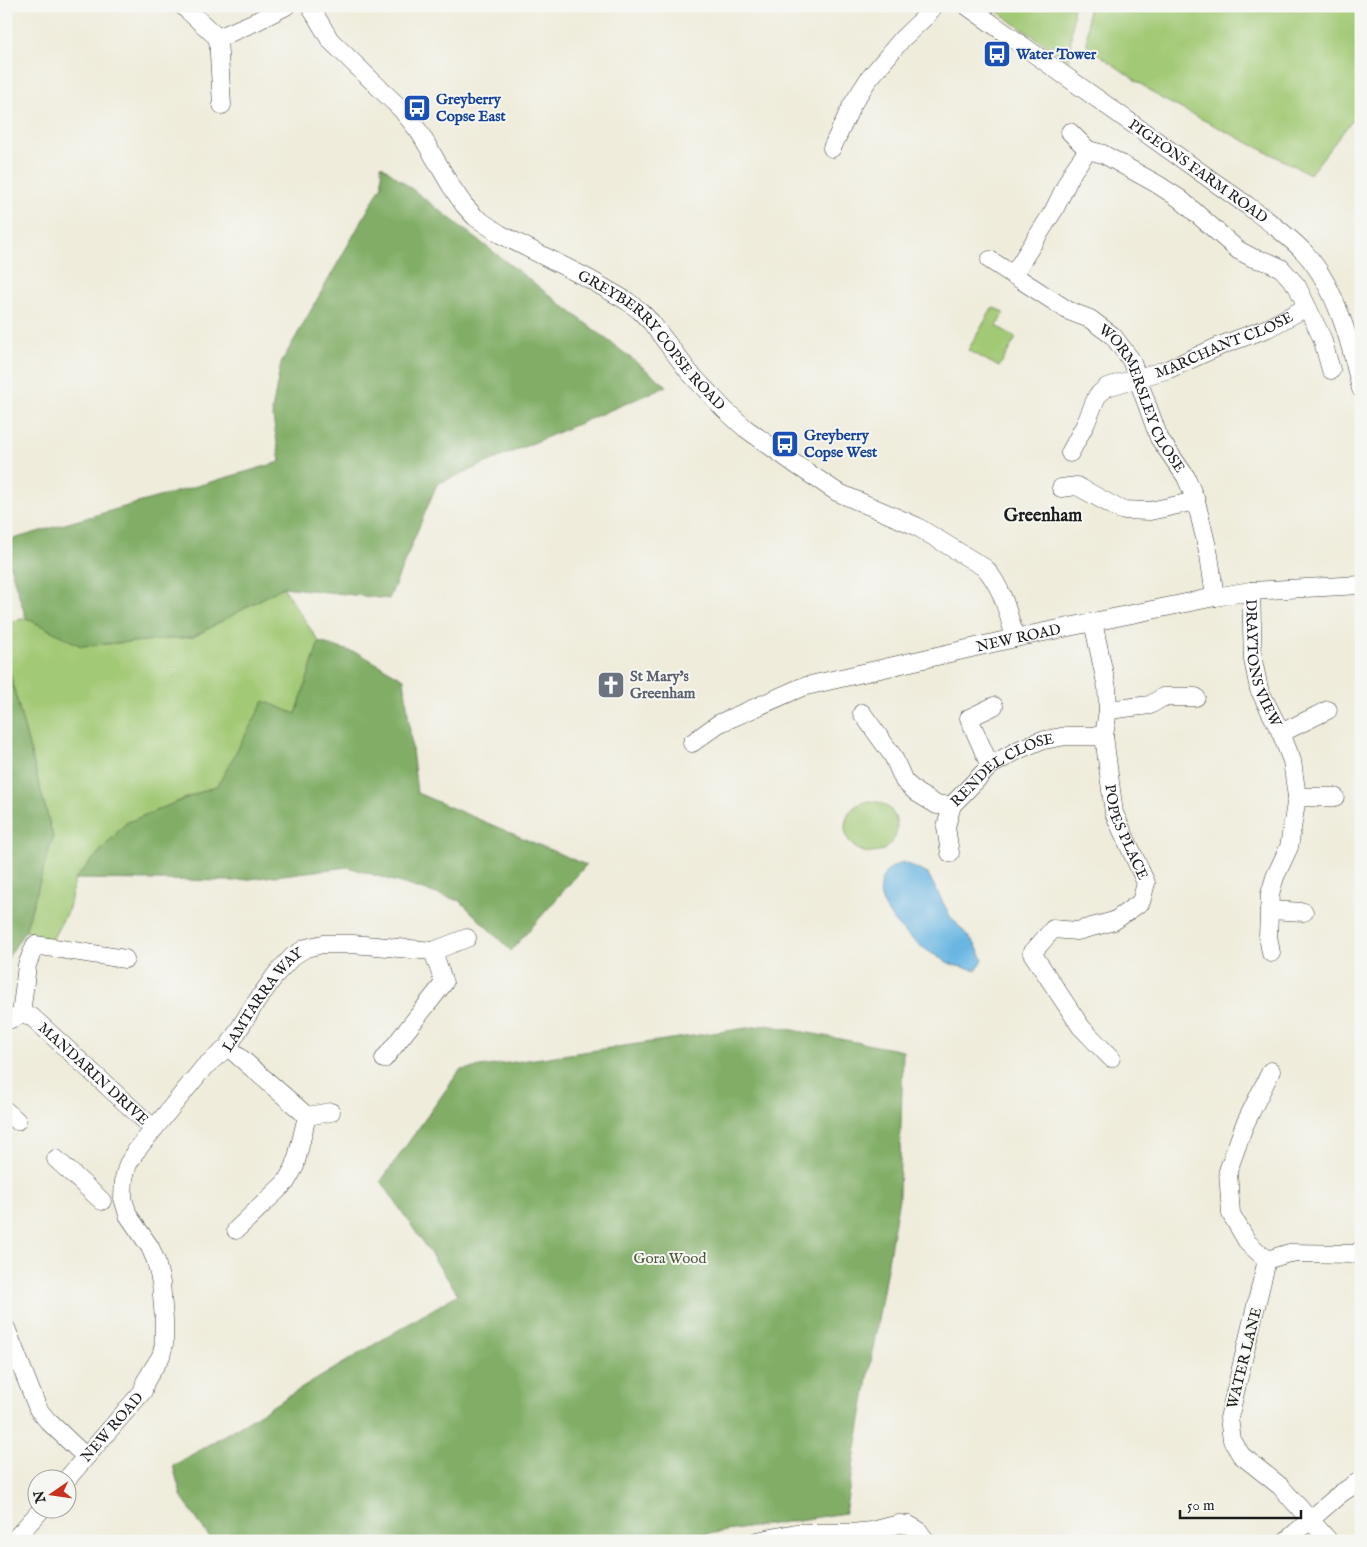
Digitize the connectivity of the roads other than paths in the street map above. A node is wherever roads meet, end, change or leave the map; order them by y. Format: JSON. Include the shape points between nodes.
{"nodes":[{"id":1,"x":183,"y":6,"type":"edge"},
{"id":2,"x":286,"y":6,"type":"edge"},
{"id":3,"x":310,"y":6,"type":"edge"},
{"id":4,"x":934,"y":6,"type":"edge"},
{"id":5,"x":967,"y":6,"type":"edge"},
{"id":6,"x":218,"y":38,"type":"junction"},
{"id":7,"x":222,"y":105,"type":"dead end"},
{"id":8,"x":1070,"y":132,"type":"dead end"},
{"id":9,"x":832,"y":148,"type":"dead end"},
{"id":10,"x":1095,"y":152,"type":"junction"},
{"id":11,"x":990,"y":260,"type":"dead end"},
{"id":12,"x":1013,"y":275,"type":"junction"},
{"id":13,"x":1307,"y":307,"type":"junction"},
{"id":14,"x":1331,"y":370,"type":"dead end"},
{"id":15,"x":1138,"y":379,"type":"junction"},
{"id":16,"x":1361,"y":389,"type":"edge"},
{"id":17,"x":1070,"y":453,"type":"dead end"},
{"id":18,"x":1061,"y":488,"type":"dead end"},
{"id":19,"x":1196,"y":500,"type":"junction"},
{"id":20,"x":1361,"y":585,"type":"edge"},
{"id":21,"x":1251,"y":591,"type":"junction"},
{"id":22,"x":1215,"y":597,"type":"junction"},
{"id":23,"x":1093,"y":622,"type":"junction"},
{"id":24,"x":1015,"y":638,"type":"junction"},
{"id":25,"x":1196,"y":697,"type":"dead end"},
{"id":26,"x":994,"y":706,"type":"dead end"},
{"id":27,"x":1108,"y":710,"type":"junction"},
{"id":28,"x":1328,"y":710,"type":"dead end"},
{"id":29,"x":862,"y":713,"type":"dead end"},
{"id":30,"x":1281,"y":733,"type":"junction"},
{"id":31,"x":1104,"y":736,"type":"junction"},
{"id":32,"x":692,"y":743,"type":"dead end"},
{"id":33,"x":990,"y":766,"type":"junction"},
{"id":34,"x":1297,"y":797,"type":"junction"},
{"id":35,"x":1335,"y":797,"type":"dead end"},
{"id":36,"x":952,"y":805,"type":"junction"},
{"id":37,"x":950,"y":853,"type":"dead end"},
{"id":38,"x":1269,"y":910,"type":"junction"},
{"id":39,"x":1304,"y":912,"type":"dead end"},
{"id":40,"x":467,"y":938,"type":"dead end"},
{"id":41,"x":433,"y":952,"type":"junction"},
{"id":42,"x":1270,"y":953,"type":"dead end"},
{"id":43,"x":125,"y":959,"type":"dead end"},
{"id":44,"x":13,"y":1018,"type":"edge"},
{"id":45,"x":228,"y":1047,"type":"junction"},
{"id":46,"x":1111,"y":1058,"type":"dead end"},
{"id":47,"x":384,"y":1059,"type":"dead end"},
{"id":48,"x":1271,"y":1071,"type":"dead end"},
{"id":49,"x":331,"y":1112,"type":"dead end"},
{"id":50,"x":307,"y":1116,"type":"junction"},
{"id":51,"x":153,"y":1128,"type":"junction"},
{"id":52,"x":56,"y":1159,"type":"dead end"},
{"id":53,"x":123,"y":1198,"type":"junction"},
{"id":54,"x":236,"y":1230,"type":"dead end"},
{"id":55,"x":1361,"y":1250,"type":"edge"},
{"id":56,"x":1267,"y":1260,"type":"junction"},
{"id":57,"x":7,"y":1333,"type":"edge"},
{"id":58,"x":164,"y":1344,"type":"joint"},
{"id":59,"x":86,"y":1457,"type":"junction"},
{"id":60,"x":75,"y":1470,"type":"edge"},
{"id":61,"x":1361,"y":1480,"type":"edge"},
{"id":62,"x":1310,"y":1519,"type":"junction"},
{"id":63,"x":32,"y":1520,"type":"edge"},
{"id":64,"x":13,"y":1541,"type":"edge"},
{"id":65,"x":757,"y":1541,"type":"edge"},
{"id":66,"x":926,"y":1541,"type":"edge"},
{"id":67,"x":1286,"y":1541,"type":"edge"},
{"id":68,"x":1329,"y":1541,"type":"edge"}],
"edges":[{"from":1,"to":6,"type":"street"},
{"from":2,"to":6,"type":"street"},
{"from":3,"to":24,"type":"street","name":"GREYBERRY COPSE ROAD","via":[[330,40],[408,117],[464,206],[475,217],[639,310],[689,372],[725,410],[795,464],[836,492],[916,526],[985,568],[1003,595]]},
{"from":4,"to":9,"type":"street","via":[[868,80]]},
{"from":5,"to":16,"type":"street","name":"PIGEONS FARM ROAD","via":[[1288,236],[1319,271],[1334,299]]},
{"from":6,"to":7,"type":"street"},
{"from":8,"to":10,"type":"street","name":"MARCHANT CLOSE"},
{"from":10,"to":12,"type":"street","via":[[1073,171],[1054,210]]},
{"from":10,"to":13,"type":"street","name":"MARCHANT CLOSE","via":[[1180,199],[1238,250],[1281,268],[1297,286]]},
{"from":11,"to":12,"type":"street","name":"WORMERSLEY CLOSE"},
{"from":12,"to":15,"type":"street","name":"WORMERSLEY CLOSE","via":[[1069,311],[1090,319],[1113,336],[1131,360]]},
{"from":13,"to":14,"type":"street","name":"MARCHANT CLOSE","via":[[1322,338]]},
{"from":13,"to":15,"type":"street","name":"MARCHANT CLOSE","via":[[1268,328]]},
{"from":15,"to":17,"type":"street","name":"MARCHANT CLOSE","via":[[1107,387],[1097,396]]},
{"from":15,"to":19,"type":"street","name":"WORMERSLEY CLOSE","via":[[1159,438],[1186,477]]},
{"from":18,"to":19,"type":"street","via":[[1077,486],[1122,510],[1150,511]]},
{"from":19,"to":22,"type":"street","name":"WORMERSLEY CLOSE"},
{"from":20,"to":21,"type":"street","name":"NEW ROAD"},
{"from":21,"to":22,"type":"street","name":"NEW ROAD"},
{"from":21,"to":30,"type":"street","name":"DRAYTONS VIEW","via":[[1252,660],[1259,689]]},
{"from":22,"to":23,"type":"street","name":"NEW ROAD"},
{"from":23,"to":24,"type":"street","name":"NEW ROAD"},
{"from":23,"to":27,"type":"street","name":"POPES PLACE","via":[[1107,688]]},
{"from":24,"to":32,"type":"street","name":"NEW ROAD","via":[[802,687],[718,724]]},
{"from":25,"to":27,"type":"street","via":[[1163,697],[1150,705]]},
{"from":26,"to":33,"type":"street","via":[[969,718]]},
{"from":27,"to":31,"type":"street","name":"POPES PLACE"},
{"from":28,"to":30,"type":"street","name":"DRAYTONS VIEW"},
{"from":29,"to":36,"type":"street","via":[[893,756],[904,780],[917,793],[937,804]]},
{"from":30,"to":34,"type":"street","name":"DRAYTONS VIEW","via":[[1292,761]]},
{"from":31,"to":33,"type":"street","name":"RENDEL CLOSE","via":[[1066,736],[1039,741]]},
{"from":31,"to":46,"type":"street","name":"POPES PLACE","via":[[1114,813],[1146,883],[1141,902],[1114,921],[1077,931],[1053,929],[1032,953],[1081,1027]]},
{"from":33,"to":36,"type":"street","name":"RENDEL CLOSE"},
{"from":34,"to":35,"type":"street"},
{"from":34,"to":38,"type":"street","name":"DRAYTONS VIEW","via":[[1289,848],[1275,877]]},
{"from":36,"to":37,"type":"street","name":"RENDEL CLOSE","via":[[946,828]]},
{"from":38,"to":39,"type":"street"},
{"from":38,"to":42,"type":"street","name":"DRAYTONS VIEW"},
{"from":40,"to":41,"type":"street","name":"LAMTARRA WAY"},
{"from":41,"to":45,"type":"street","name":"LAMTARRA WAY","via":[[353,944],[323,944],[306,948],[277,972]]},
{"from":41,"to":47,"type":"street","via":[[444,984]]},
{"from":43,"to":44,"type":"street","via":[[35,945]]},
{"from":44,"to":51,"type":"street","name":"MANDARIN DRIVE","via":[[32,1017]]},
{"from":45,"to":50,"type":"street"},
{"from":45,"to":51,"type":"street","name":"LAMTARRA WAY","via":[[204,1067]]},
{"from":48,"to":56,"type":"street","via":[[1244,1126],[1228,1171],[1231,1214],[1248,1243]]},
{"from":49,"to":50,"type":"street"},
{"from":50,"to":54,"type":"street","via":[[295,1166],[286,1182]]},
{"from":51,"to":53,"type":"street","name":"LAMTARRA WAY","via":[[128,1164]]},
{"from":52,"to":53,"type":"street","via":[[95,1203]]},
{"from":53,"to":58,"type":"street","name":"LAMTARRA WAY","via":[[128,1216],[156,1261],[161,1283]]},
{"from":55,"to":56,"type":"street","via":[[1355,1254],[1289,1253]]},
{"from":56,"to":62,"type":"street","name":"WATER LANE","via":[[1229,1418],[1232,1440],[1241,1455],[1280,1486]]},
{"from":57,"to":59,"type":"street","via":[[38,1409]]},
{"from":58,"to":59,"type":"street","name":"NEW ROAD","via":[[143,1391]]},
{"from":59,"to":60,"type":"street","name":"NEW ROAD"},
{"from":61,"to":62,"type":"street"},
{"from":62,"to":67,"type":"street"},
{"from":62,"to":68,"type":"street","name":"WATER LANE"},
{"from":63,"to":64,"type":"street"},
{"from":65,"to":66,"type":"street","via":[[796,1533],[872,1531],[899,1524],[918,1530]]}]}
